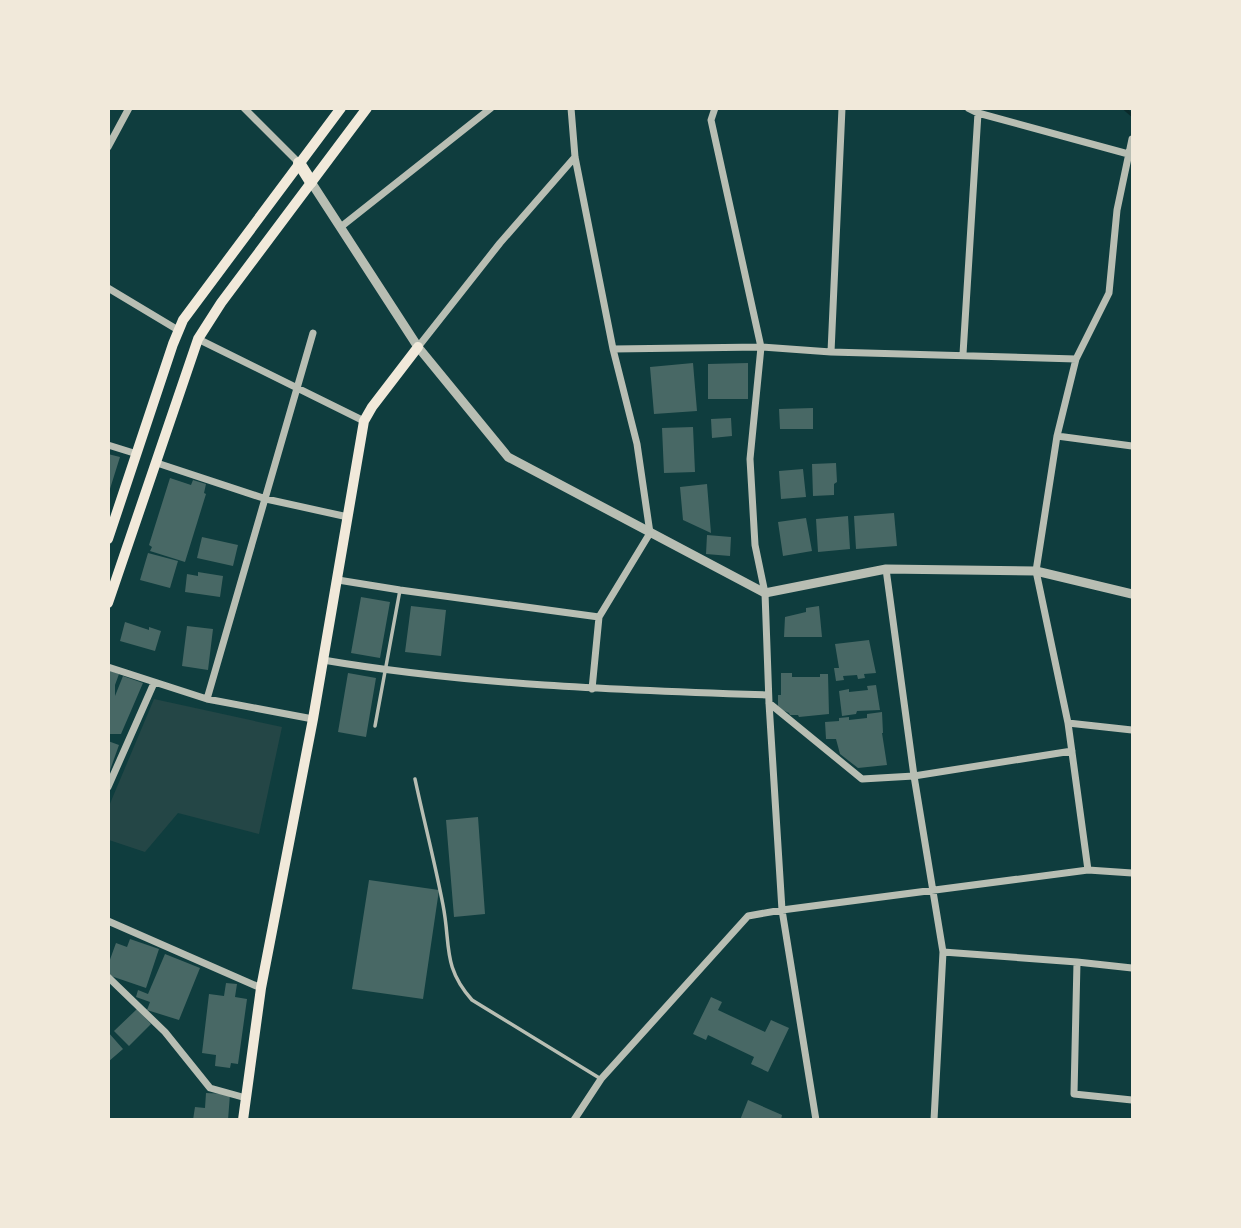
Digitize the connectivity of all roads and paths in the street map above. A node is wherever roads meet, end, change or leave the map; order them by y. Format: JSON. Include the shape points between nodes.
{"nodes":[{"id":1,"x":129,"y":108,"type":"edge"},
{"id":2,"x":244,"y":108,"type":"edge"},
{"id":3,"x":341,"y":108,"type":"edge"},
{"id":4,"x":367,"y":108,"type":"edge"},
{"id":5,"x":491,"y":108,"type":"edge"},
{"id":6,"x":571,"y":108,"type":"edge"},
{"id":7,"x":715,"y":108,"type":"edge"},
{"id":8,"x":842,"y":108,"type":"edge"},
{"id":9,"x":968,"y":108,"type":"edge"},
{"id":10,"x":978,"y":113,"type":"junction"},
{"id":11,"x":1132,"y":139,"type":"edge"},
{"id":12,"x":108,"y":148,"type":"edge"},
{"id":13,"x":1131,"y":155,"type":"edge"},
{"id":14,"x":575,"y":157,"type":"junction"},
{"id":15,"x":299,"y":163,"type":"junction"},
{"id":16,"x":311,"y":182,"type":"junction"},
{"id":17,"x":342,"y":226,"type":"junction"},
{"id":18,"x":108,"y":288,"type":"edge"},
{"id":19,"x":178,"y":330,"type":"junction"},
{"id":20,"x":313,"y":333,"type":"dead end"},
{"id":21,"x":198,"y":340,"type":"junction"},
{"id":22,"x":418,"y":347,"type":"junction"},
{"id":23,"x":761,"y":347,"type":"junction"},
{"id":24,"x":613,"y":349,"type":"junction"},
{"id":25,"x":831,"y":352,"type":"junction"},
{"id":26,"x":963,"y":354,"type":"junction"},
{"id":27,"x":1076,"y":359,"type":"junction"},
{"id":28,"x":298,"y":387,"type":"junction"},
{"id":29,"x":364,"y":421,"type":"junction"},
{"id":30,"x":1057,"y":436,"type":"junction"},
{"id":31,"x":108,"y":445,"type":"edge"},
{"id":32,"x":1132,"y":446,"type":"edge"},
{"id":33,"x":138,"y":454,"type":"junction"},
{"id":34,"x":157,"y":464,"type":"junction"},
{"id":35,"x":266,"y":499,"type":"junction"},
{"id":36,"x":348,"y":517,"type":"junction"},
{"id":37,"x":650,"y":533,"type":"junction"},
{"id":38,"x":108,"y":539,"type":"edge"},
{"id":39,"x":886,"y":569,"type":"junction"},
{"id":40,"x":1036,"y":571,"type":"junction"},
{"id":41,"x":338,"y":580,"type":"junction"},
{"id":42,"x":400,"y":590,"type":"junction"},
{"id":43,"x":765,"y":593,"type":"junction"},
{"id":44,"x":1132,"y":594,"type":"edge"},
{"id":45,"x":108,"y":603,"type":"edge"},
{"id":46,"x":599,"y":617,"type":"junction"},
{"id":47,"x":323,"y":660,"type":"junction"},
{"id":48,"x":108,"y":667,"type":"edge"},
{"id":49,"x":385,"y":670,"type":"junction"},
{"id":50,"x":154,"y":683,"type":"junction"},
{"id":51,"x":593,"y":689,"type":"junction"},
{"id":52,"x":207,"y":699,"type":"junction"},
{"id":53,"x":768,"y":699,"type":"junction"},
{"id":54,"x":313,"y":719,"type":"junction"},
{"id":55,"x":1068,"y":723,"type":"junction"},
{"id":56,"x":375,"y":726,"type":"dead end"},
{"id":57,"x":1132,"y":730,"type":"edge"},
{"id":58,"x":1072,"y":751,"type":"junction"},
{"id":59,"x":914,"y":776,"type":"junction"},
{"id":60,"x":415,"y":779,"type":"dead end"},
{"id":61,"x":108,"y":787,"type":"edge"},
{"id":62,"x":1088,"y":870,"type":"junction"},
{"id":63,"x":1132,"y":873,"type":"edge"},
{"id":64,"x":933,"y":891,"type":"junction"},
{"id":65,"x":782,"y":910,"type":"junction"},
{"id":66,"x":108,"y":922,"type":"edge"},
{"id":67,"x":943,"y":951,"type":"junction"},
{"id":68,"x":1077,"y":962,"type":"junction"},
{"id":69,"x":1132,"y":968,"type":"edge"},
{"id":70,"x":108,"y":978,"type":"edge"},
{"id":71,"x":261,"y":988,"type":"junction"},
{"id":72,"x":601,"y":1079,"type":"junction"},
{"id":73,"x":246,"y":1098,"type":"junction"},
{"id":74,"x":1132,"y":1100,"type":"edge"},
{"id":75,"x":243,"y":1119,"type":"edge"},
{"id":76,"x":574,"y":1119,"type":"edge"},
{"id":77,"x":816,"y":1119,"type":"edge"},
{"id":78,"x":934,"y":1119,"type":"edge"}],
"edges":[{"from":1,"to":12,"type":"street"},
{"from":2,"to":15,"type":"street"},
{"from":3,"to":15,"type":"main road"},
{"from":4,"to":16,"type":"main road"},
{"from":5,"to":17,"type":"street"},
{"from":6,"to":14,"type":"street"},
{"from":7,"to":23,"type":"street","via":[[711,120]]},
{"from":8,"to":25,"type":"street"},
{"from":9,"to":10,"type":"street"},
{"from":10,"to":13,"type":"street"},
{"from":10,"to":26,"type":"street"},
{"from":11,"to":13,"type":"street"},
{"from":13,"to":27,"type":"street","via":[[1117,210],[1109,293]]},
{"from":14,"to":22,"type":"street"},
{"from":14,"to":24,"type":"street"},
{"from":15,"to":16,"type":"highway"},
{"from":15,"to":19,"type":"main road"},
{"from":16,"to":17,"type":"street"},
{"from":16,"to":21,"type":"main road","via":[[220,303]]},
{"from":17,"to":22,"type":"street"},
{"from":18,"to":19,"type":"street"},
{"from":19,"to":33,"type":"main road"},
{"from":20,"to":28,"type":"street"},
{"from":21,"to":28,"type":"street"},
{"from":21,"to":34,"type":"main road"},
{"from":22,"to":29,"type":"main road"},
{"from":22,"to":37,"type":"street","via":[[508,457]]},
{"from":23,"to":24,"type":"street"},
{"from":23,"to":25,"type":"street"},
{"from":23,"to":43,"type":"street","via":[[750,459],[755,545]]},
{"from":24,"to":37,"type":"street","via":[[637,444]]},
{"from":25,"to":26,"type":"street"},
{"from":26,"to":27,"type":"street"},
{"from":27,"to":30,"type":"street"},
{"from":28,"to":29,"type":"street"},
{"from":28,"to":35,"type":"street"},
{"from":29,"to":36,"type":"main road"},
{"from":30,"to":32,"type":"street"},
{"from":30,"to":40,"type":"street"},
{"from":31,"to":33,"type":"street"},
{"from":33,"to":38,"type":"main road"},
{"from":34,"to":35,"type":"street"},
{"from":34,"to":45,"type":"main road"},
{"from":35,"to":36,"type":"street"},
{"from":35,"to":52,"type":"street"},
{"from":36,"to":41,"type":"main road"},
{"from":37,"to":43,"type":"street"},
{"from":37,"to":46,"type":"street"},
{"from":39,"to":40,"type":"street"},
{"from":39,"to":43,"type":"street"},
{"from":39,"to":59,"type":"street"},
{"from":40,"to":44,"type":"street"},
{"from":40,"to":55,"type":"street"},
{"from":41,"to":42,"type":"street"},
{"from":41,"to":47,"type":"main road"},
{"from":42,"to":46,"type":"street"},
{"from":42,"to":49,"type":"lane"},
{"from":43,"to":53,"type":"street"},
{"from":46,"to":51,"type":"street"},
{"from":47,"to":49,"type":"street"},
{"from":47,"to":54,"type":"main road"},
{"from":48,"to":50,"type":"street"},
{"from":49,"to":51,"type":"street"},
{"from":49,"to":56,"type":"lane"},
{"from":50,"to":52,"type":"street"},
{"from":50,"to":61,"type":"street"},
{"from":51,"to":53,"type":"street"},
{"from":52,"to":54,"type":"street"},
{"from":53,"to":59,"type":"street","via":[[862,779]]},
{"from":53,"to":65,"type":"street"},
{"from":54,"to":71,"type":"main road"},
{"from":55,"to":57,"type":"street"},
{"from":55,"to":58,"type":"street"},
{"from":58,"to":59,"type":"street"},
{"from":58,"to":62,"type":"street"},
{"from":59,"to":64,"type":"street"},
{"from":60,"to":72,"type":"lane","via":[[444,908],[449,961],[463,990],[472,1000]]},
{"from":62,"to":63,"type":"street"},
{"from":62,"to":64,"type":"street"},
{"from":64,"to":65,"type":"street"},
{"from":64,"to":67,"type":"street"},
{"from":65,"to":72,"type":"street","via":[[748,916]]},
{"from":65,"to":77,"type":"street"},
{"from":66,"to":71,"type":"street"},
{"from":67,"to":68,"type":"street"},
{"from":67,"to":78,"type":"street"},
{"from":68,"to":69,"type":"street"},
{"from":68,"to":74,"type":"street","via":[[1074,1094]]},
{"from":70,"to":73,"type":"street","via":[[165,1032],[210,1088]]},
{"from":71,"to":73,"type":"main road"},
{"from":72,"to":76,"type":"street"},
{"from":73,"to":75,"type":"main road"}]}
